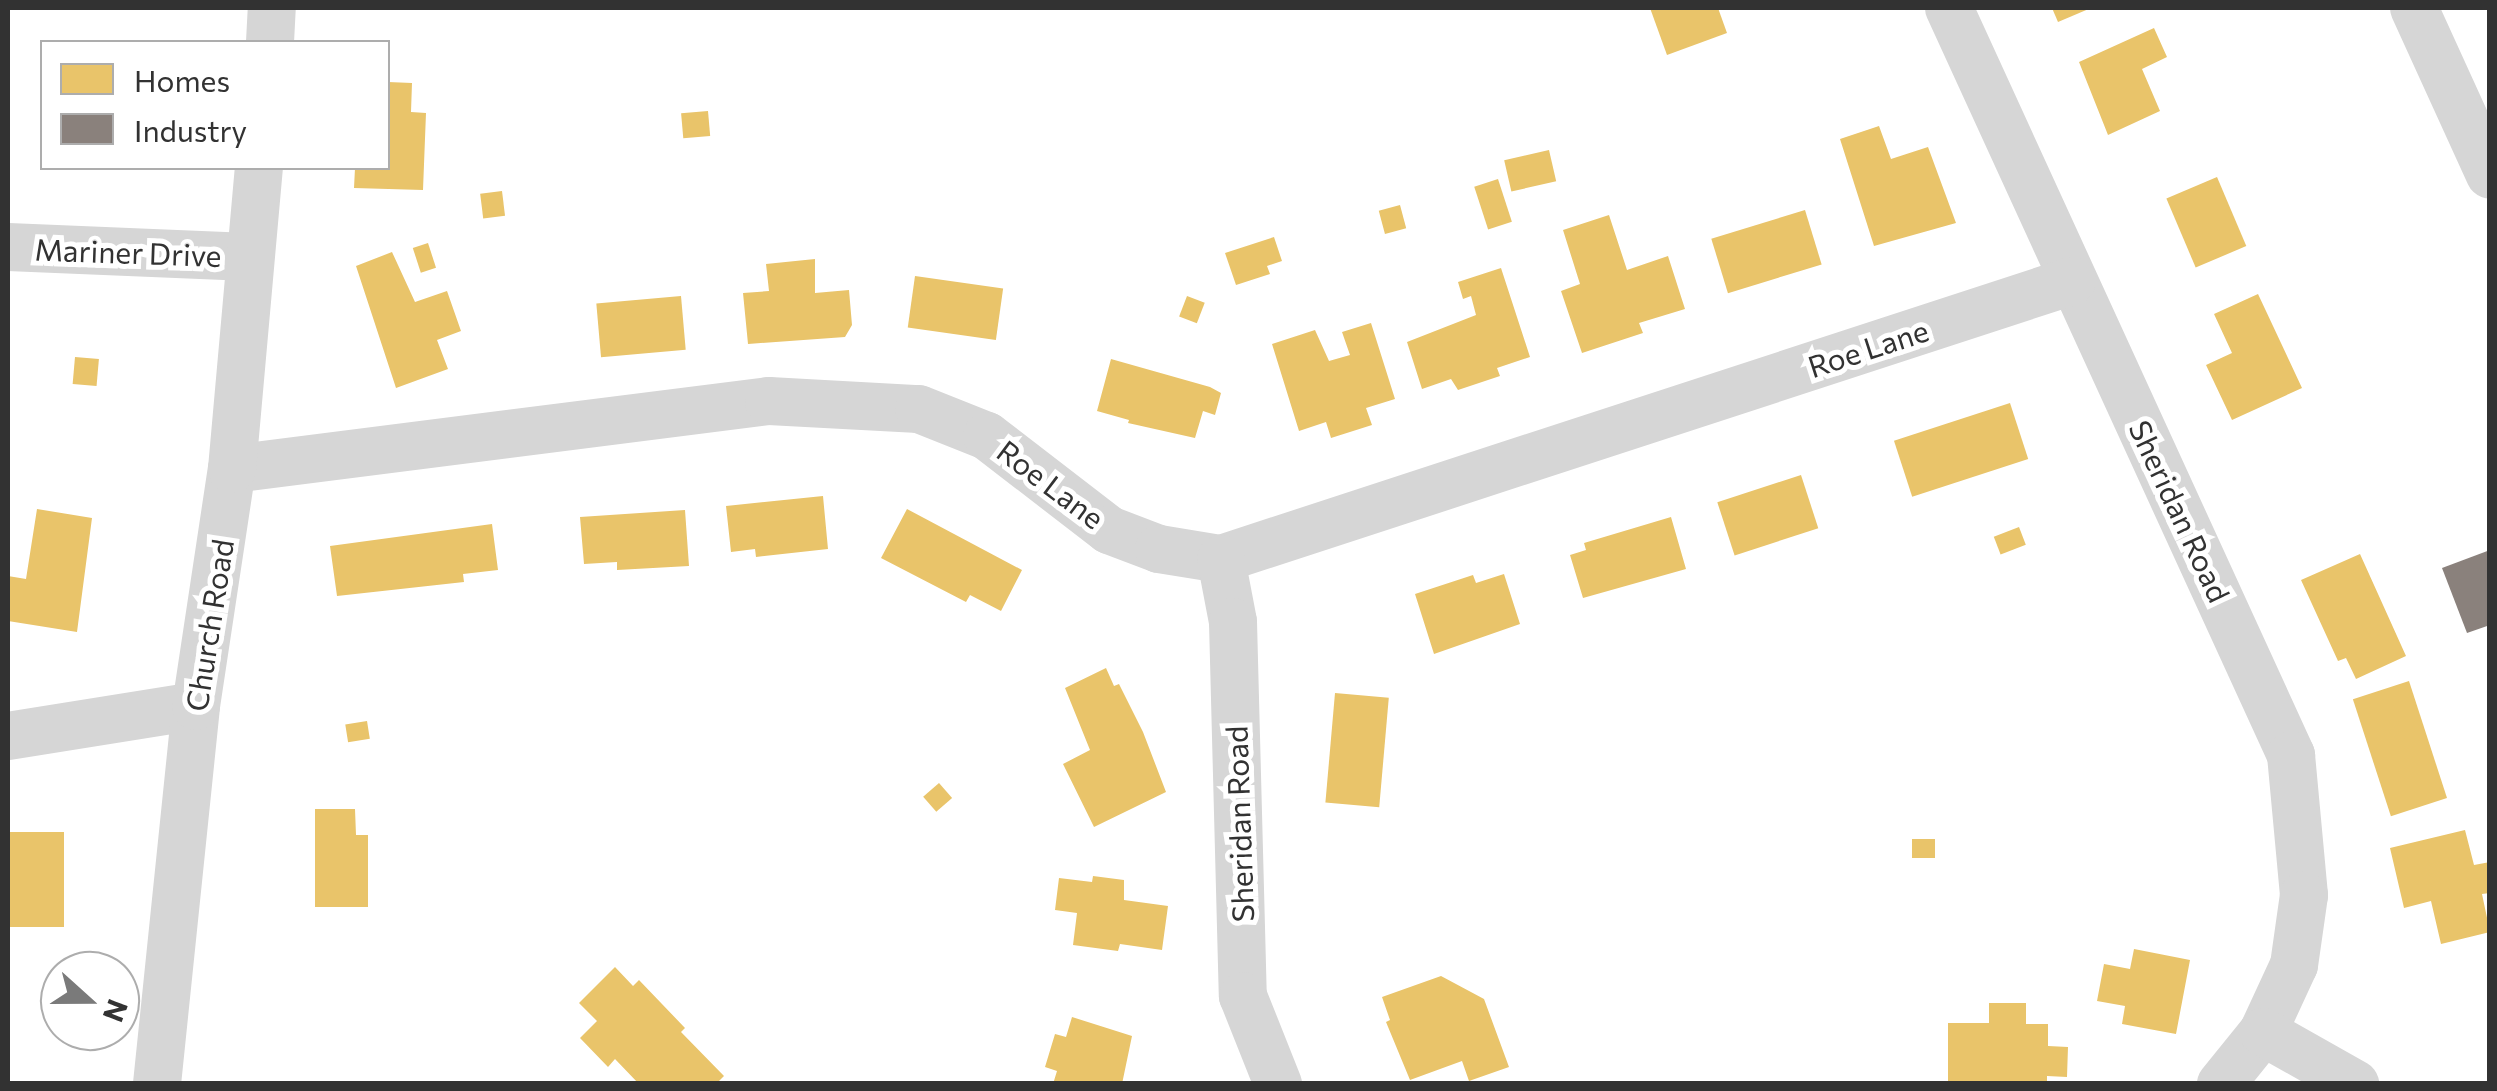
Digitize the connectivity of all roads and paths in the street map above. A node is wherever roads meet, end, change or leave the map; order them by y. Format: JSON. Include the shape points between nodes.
{"nodes":[{"id":1,"x":272,"y":8,"type":"edge"},
{"id":2,"x":1949,"y":8,"type":"edge"},
{"id":3,"x":2414,"y":8,"type":"edge"},
{"id":4,"x":270,"y":40,"type":"edge"},
{"id":5,"x":259,"y":170,"type":"edge"},
{"id":6,"x":2490,"y":175,"type":"edge"},
{"id":7,"x":8,"y":248,"type":"edge"},
{"id":8,"x":250,"y":257,"type":"junction"},
{"id":9,"x":2072,"y":281,"type":"junction"},
{"id":10,"x":232,"y":469,"type":"junction"},
{"id":11,"x":1221,"y":559,"type":"junction"},
{"id":12,"x":196,"y":706,"type":"junction"},
{"id":13,"x":8,"y":736,"type":"edge"},
{"id":14,"x":2263,"y":1032,"type":"junction"},
{"id":15,"x":157,"y":1084,"type":"edge"},
{"id":16,"x":1278,"y":1084,"type":"edge"},
{"id":17,"x":2221,"y":1084,"type":"edge"},
{"id":18,"x":2355,"y":1084,"type":"edge"}],
"edges":[{"from":1,"to":4,"type":"street"},
{"from":2,"to":9,"type":"street","name":"Sheridan Road"},
{"from":3,"to":6,"type":"street"},
{"from":5,"to":8,"type":"street","name":"Church Road"},
{"from":7,"to":8,"type":"street","name":"Mariner Drive"},
{"from":8,"to":10,"type":"street","name":"Church Road"},
{"from":9,"to":11,"type":"street","name":"Roe Lane"},
{"from":9,"to":14,"type":"street","name":"Sheridan Road","via":[[2291,754],[2304,895],[2294,965]]},
{"from":10,"to":11,"type":"street","name":"Roe Lane","via":[[768,400],[918,409],[987,436],[1109,530],[1159,549]]},
{"from":10,"to":12,"type":"street","name":"Church Road"},
{"from":11,"to":16,"type":"street","name":"Sheridan Road","via":[[1233,622],[1243,996]]},
{"from":12,"to":13,"type":"street"},
{"from":12,"to":15,"type":"street","name":"Church Road"},
{"from":14,"to":17,"type":"street","name":"Sheridan Road"},
{"from":14,"to":18,"type":"street"}]}
